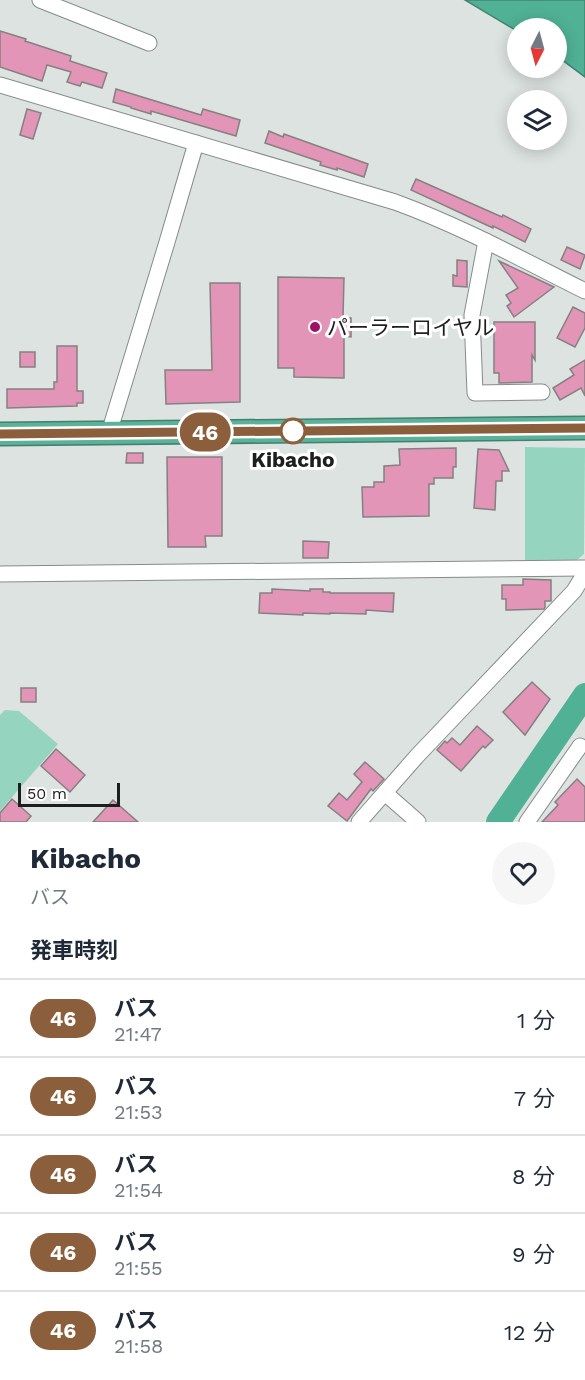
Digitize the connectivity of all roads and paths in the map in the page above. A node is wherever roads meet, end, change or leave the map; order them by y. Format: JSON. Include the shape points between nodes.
{"nodes":[{"id":1,"x":40,"y":0,"type":"edge"},
{"id":2,"x":149,"y":43,"type":"dead end"},
{"id":3,"x":0,"y":85,"type":"edge"},
{"id":4,"x":196,"y":143,"type":"junction"},
{"id":5,"x":486,"y":241,"type":"junction"},
{"id":6,"x":585,"y":291,"type":"edge"},
{"id":7,"x":542,"y":392,"type":"dead end"},
{"id":8,"x":585,"y":428,"type":"edge"},
{"id":9,"x":109,"y":433,"type":"junction"},
{"id":10,"x":0,"y":434,"type":"edge"},
{"id":11,"x":585,"y":568,"type":"edge"},
{"id":12,"x":585,"y":573,"type":"edge"},
{"id":13,"x":0,"y":574,"type":"edge"},
{"id":14,"x":580,"y":746,"type":"dead end"},
{"id":15,"x":385,"y":793,"type":"junction"},
{"id":16,"x":359,"y":822,"type":"edge"},
{"id":17,"x":417,"y":822,"type":"edge"},
{"id":18,"x":527,"y":822,"type":"edge"}],
"edges":[{"from":1,"to":2,"type":"street"},
{"from":3,"to":4,"type":"street"},
{"from":4,"to":5,"type":"street","via":[[395,202]]},
{"from":4,"to":9,"type":"street"},
{"from":5,"to":6,"type":"street"},
{"from":5,"to":7,"type":"street","via":[[472,315],[475,393]]},
{"from":8,"to":9,"type":"highway"},
{"from":9,"to":10,"type":"highway"},
{"from":11,"to":13,"type":"street"},
{"from":12,"to":15,"type":"street","via":[[574,591]]},
{"from":14,"to":18,"type":"street"},
{"from":15,"to":16,"type":"street"},
{"from":15,"to":17,"type":"street"}]}
